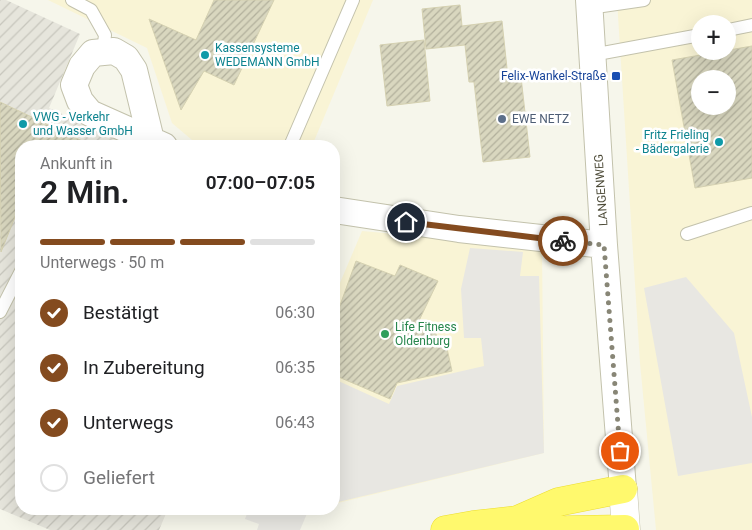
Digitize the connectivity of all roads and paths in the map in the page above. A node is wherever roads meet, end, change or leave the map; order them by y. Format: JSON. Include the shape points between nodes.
{"nodes":[{"id":1,"x":72,"y":0,"type":"edge"},
{"id":2,"x":353,"y":0,"type":"edge"},
{"id":3,"x":644,"y":0,"type":"edge"},
{"id":4,"x":589,"y":4,"type":"edge"},
{"id":5,"x":752,"y":25,"type":"edge"},
{"id":6,"x":736,"y":28,"type":"edge"},
{"id":7,"x":691,"y":37,"type":"edge"},
{"id":8,"x":103,"y":52,"type":"junction"},
{"id":9,"x":592,"y":55,"type":"junction"},
{"id":10,"x":150,"y":140,"type":"edge"},
{"id":11,"x":156,"y":140,"type":"edge"},
{"id":12,"x":293,"y":140,"type":"edge"},
{"id":13,"x":340,"y":211,"type":"edge"},
{"id":14,"x":752,"y":213,"type":"edge"},
{"id":15,"x":686,"y":234,"type":"dead end"},
{"id":16,"x":604,"y":245,"type":"junction"},
{"id":17,"x":15,"y":283,"type":"edge"},
{"id":18,"x":0,"y":312,"type":"edge"},
{"id":19,"x":622,"y":489,"type":"junction"},
{"id":20,"x":517,"y":520,"type":"junction"},
{"id":21,"x":625,"y":529,"type":"edge"},
{"id":22,"x":445,"y":530,"type":"edge"},
{"id":23,"x":562,"y":530,"type":"edge"},
{"id":24,"x":568,"y":530,"type":"edge"}],
"edges":[{"from":1,"to":8,"type":"lane","via":[[92,10],[105,35]]},
{"from":2,"to":12,"type":"lane"},
{"from":3,"to":4,"type":"lane"},
{"from":4,"to":9,"type":"street","name":"LANGENWEG"},
{"from":5,"to":6,"type":"lane"},
{"from":7,"to":9,"type":"lane"},
{"from":8,"to":10,"type":"street","via":[[92,53],[82,66],[74,85],[80,101],[90,113]]},
{"from":8,"to":11,"type":"street","via":[[114,51],[126,58],[134,70]]},
{"from":9,"to":16,"type":"street","name":"LANGENWEG"},
{"from":13,"to":16,"type":"street","via":[[459,229]]},
{"from":14,"to":15,"type":"lane"},
{"from":16,"to":19,"type":"street","name":"LANGENWEG"},
{"from":17,"to":18,"type":"lane"},
{"from":19,"to":20,"type":"highway","via":[[558,502]]},
{"from":19,"to":21,"type":"street","name":"LANGENWEG"},
{"from":20,"to":22,"type":"highway"},
{"from":20,"to":23,"type":"highway"},
{"from":21,"to":24,"type":"highway"}]}
